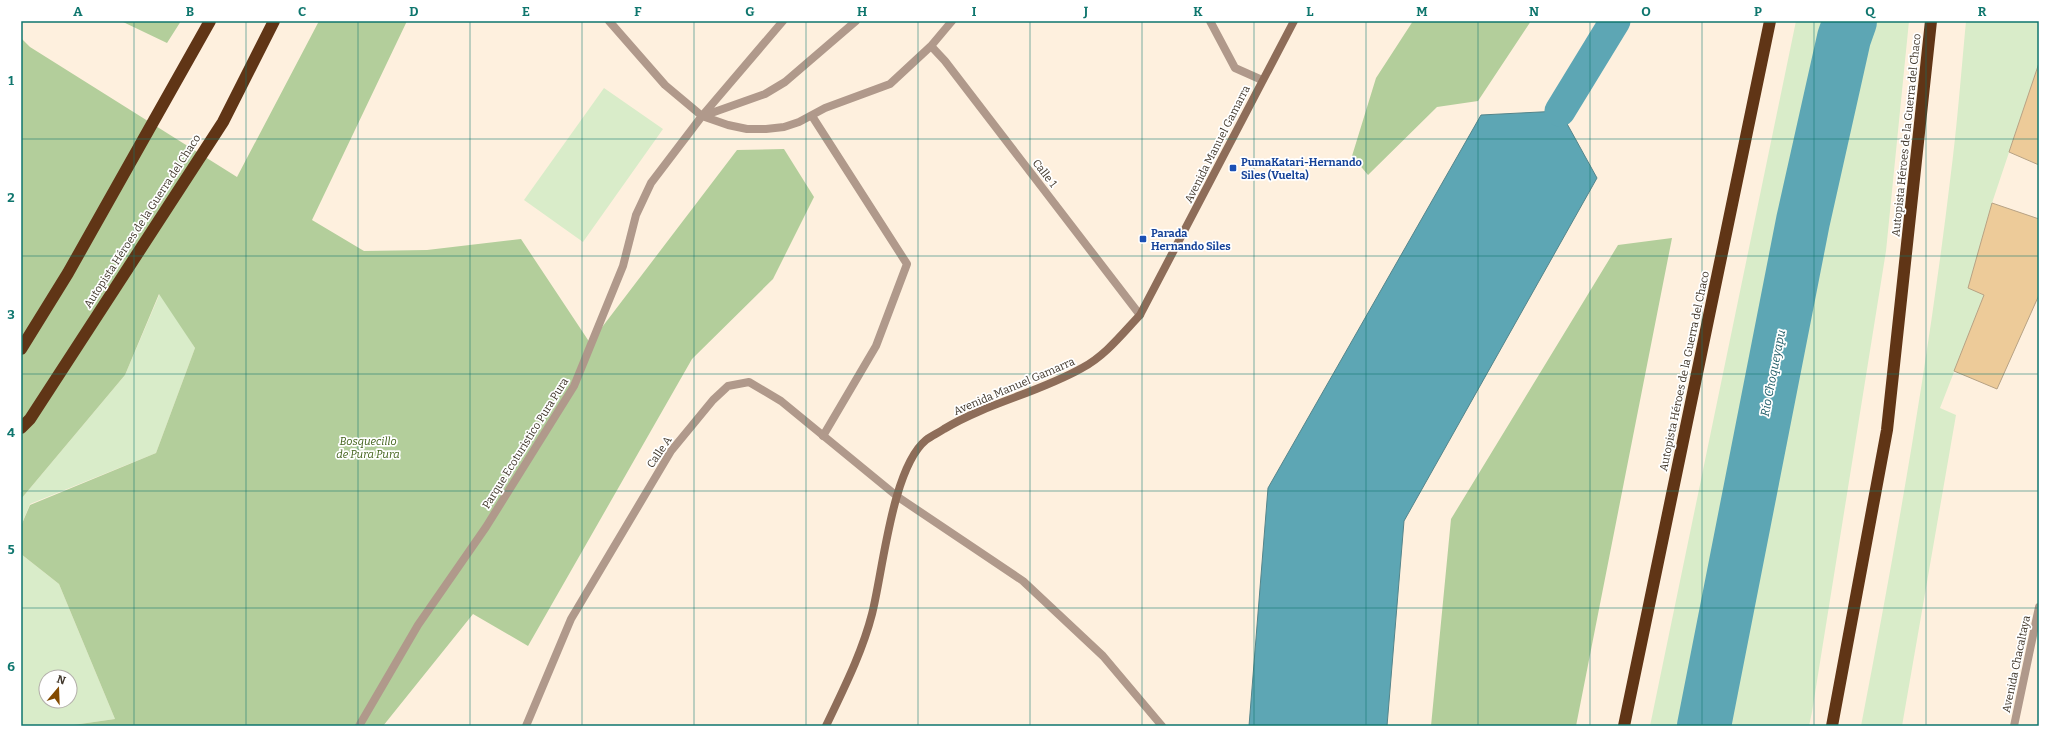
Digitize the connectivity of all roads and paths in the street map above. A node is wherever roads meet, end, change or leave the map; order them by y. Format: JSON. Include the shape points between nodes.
{"nodes":[{"id":1,"x":210,"y":21,"type":"edge"},
{"id":2,"x":274,"y":21,"type":"edge"},
{"id":3,"x":609,"y":21,"type":"edge"},
{"id":4,"x":783,"y":21,"type":"edge"},
{"id":5,"x":856,"y":21,"type":"edge"},
{"id":6,"x":952,"y":21,"type":"edge"},
{"id":7,"x":1210,"y":21,"type":"edge"},
{"id":8,"x":1294,"y":21,"type":"edge"},
{"id":9,"x":1770,"y":21,"type":"edge"},
{"id":10,"x":1931,"y":21,"type":"edge"},
{"id":11,"x":931,"y":46,"type":"junction"},
{"id":12,"x":1262,"y":80,"type":"junction"},
{"id":13,"x":702,"y":116,"type":"junction"},
{"id":14,"x":812,"y":116,"type":"junction"},
{"id":15,"x":1140,"y":315,"type":"junction"},
{"id":16,"x":21,"y":349,"type":"edge"},
{"id":17,"x":21,"y":428,"type":"edge"},
{"id":18,"x":823,"y":436,"type":"junction"},
{"id":19,"x":898,"y":497,"type":"junction"},
{"id":20,"x":2039,"y":607,"type":"edge"},
{"id":21,"x":359,"y":726,"type":"edge"},
{"id":22,"x":526,"y":726,"type":"edge"},
{"id":23,"x":826,"y":726,"type":"edge"},
{"id":24,"x":1162,"y":726,"type":"edge"},
{"id":25,"x":1624,"y":726,"type":"edge"},
{"id":26,"x":1832,"y":726,"type":"edge"},
{"id":27,"x":2014,"y":726,"type":"edge"}],
"edges":[{"from":1,"to":16,"type":"highway","via":[[68,273]]},
{"from":2,"to":17,"type":"highway","name":"Autopista Héroes de la Guerra del Chaco","via":[[223,122],[30,419]]},
{"from":3,"to":13,"type":"street","via":[[665,85]]},
{"from":4,"to":13,"type":"street","name":"Parque Ecoturistico Pura Pura"},
{"from":5,"to":13,"type":"street","via":[[785,82],[765,94]]},
{"from":6,"to":11,"type":"street"},
{"from":7,"to":12,"type":"street","via":[[1236,68]]},
{"from":8,"to":12,"type":"main road","name":"Avenida Manuel Gamarra"},
{"from":9,"to":25,"type":"highway","name":"Autopista Héroes de la Guerra del Chaco"},
{"from":10,"to":26,"type":"highway","name":"Autopista Héroes de la Guerra del Chaco","via":[[1887,430]]},
{"from":11,"to":14,"type":"street","via":[[890,84],[825,108]]},
{"from":11,"to":15,"type":"street","name":"Calle 1"},
{"from":12,"to":15,"type":"main road","name":"Avenida Manuel Gamarra"},
{"from":13,"to":14,"type":"street","via":[[747,129],[784,127]]},
{"from":13,"to":21,"type":"street","name":"Parque Ecoturistico Pura Pura","via":[[651,183],[636,215],[623,266],[574,386],[486,527],[418,625]]},
{"from":14,"to":18,"type":"street","via":[[907,264],[876,346]]},
{"from":15,"to":19,"type":"main road","name":"Avenida Manuel Gamarra","via":[[1110,347],[1083,368],[1040,389],[966,416],[925,441],[907,466]]},
{"from":18,"to":19,"type":"street","name":"Calle A"},
{"from":18,"to":22,"type":"street","name":"Calle A","via":[[781,401],[749,382],[728,386],[713,400],[671,452],[571,619]]},
{"from":19,"to":23,"type":"main road","name":"Avenida Manuel Gamarra","via":[[884,548],[872,615],[852,672]]},
{"from":19,"to":24,"type":"street","name":"Calle A","via":[[1023,580],[1103,656]]},
{"from":20,"to":27,"type":"street","name":"Avenida Chacaltaya"}]}
